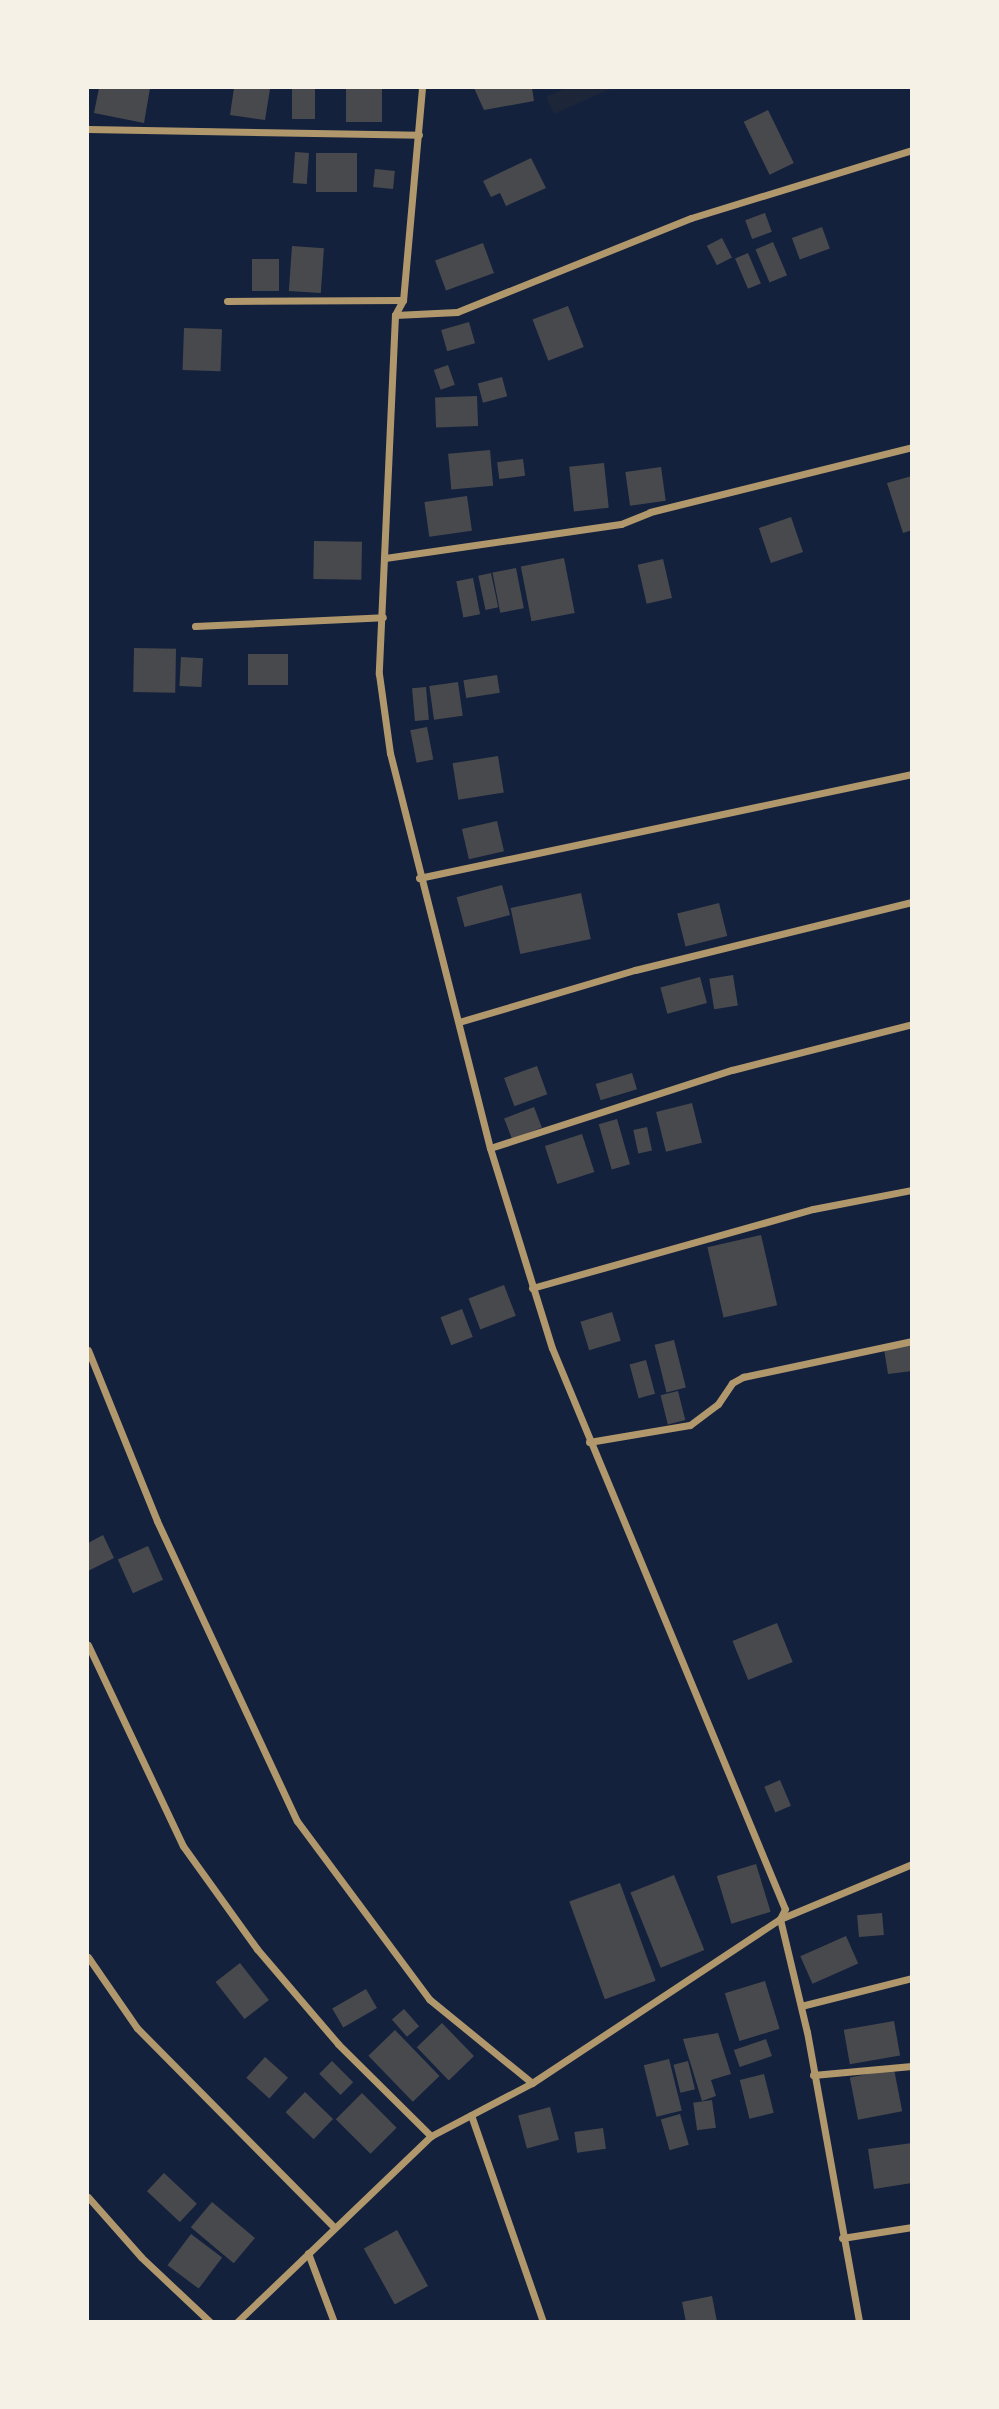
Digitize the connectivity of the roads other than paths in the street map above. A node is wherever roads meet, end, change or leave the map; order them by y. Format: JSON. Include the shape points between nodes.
{"nodes":[{"id":1,"x":422,"y":88,"type":"edge"},
{"id":2,"x":88,"y":129,"type":"edge"},
{"id":3,"x":419,"y":135,"type":"junction"},
{"id":4,"x":912,"y":150,"type":"edge"},
{"id":5,"x":403,"y":300,"type":"junction"},
{"id":6,"x":227,"y":301,"type":"dead end"},
{"id":7,"x":395,"y":315,"type":"junction"},
{"id":8,"x":912,"y":447,"type":"edge"},
{"id":9,"x":385,"y":558,"type":"junction"},
{"id":10,"x":383,"y":617,"type":"junction"},
{"id":11,"x":195,"y":626,"type":"dead end"},
{"id":12,"x":912,"y":774,"type":"edge"},
{"id":13,"x":419,"y":878,"type":"junction"},
{"id":14,"x":912,"y":902,"type":"edge"},
{"id":15,"x":459,"y":1022,"type":"junction"},
{"id":16,"x":912,"y":1024,"type":"edge"},
{"id":17,"x":490,"y":1148,"type":"junction"},
{"id":18,"x":912,"y":1190,"type":"edge"},
{"id":19,"x":532,"y":1288,"type":"junction"},
{"id":20,"x":912,"y":1341,"type":"edge"},
{"id":21,"x":88,"y":1350,"type":"edge"},
{"id":22,"x":589,"y":1442,"type":"junction"},
{"id":23,"x":88,"y":1645,"type":"edge"},
{"id":24,"x":912,"y":1864,"type":"edge"},
{"id":25,"x":780,"y":1919,"type":"junction"},
{"id":26,"x":88,"y":1957,"type":"edge"},
{"id":27,"x":912,"y":1978,"type":"edge"},
{"id":28,"x":801,"y":2006,"type":"junction"},
{"id":29,"x":912,"y":2066,"type":"edge"},
{"id":30,"x":813,"y":2075,"type":"junction"},
{"id":31,"x":532,"y":2083,"type":"junction"},
{"id":32,"x":471,"y":2115,"type":"junction"},
{"id":33,"x":430,"y":2136,"type":"junction"},
{"id":34,"x":88,"y":2197,"type":"edge"},
{"id":35,"x":912,"y":2227,"type":"edge"},
{"id":36,"x":335,"y":2228,"type":"junction"},
{"id":37,"x":842,"y":2238,"type":"junction"},
{"id":38,"x":308,"y":2253,"type":"junction"},
{"id":39,"x":210,"y":2322,"type":"edge"},
{"id":40,"x":237,"y":2322,"type":"edge"},
{"id":41,"x":334,"y":2322,"type":"edge"},
{"id":42,"x":543,"y":2322,"type":"edge"},
{"id":43,"x":859,"y":2322,"type":"edge"}],
"edges":[{"from":1,"to":3,"type":"street"},
{"from":2,"to":3,"type":"street"},
{"from":3,"to":5,"type":"street"},
{"from":4,"to":7,"type":"street","via":[[691,218],[457,312]]},
{"from":5,"to":6,"type":"street"},
{"from":5,"to":7,"type":"street"},
{"from":7,"to":9,"type":"street"},
{"from":8,"to":9,"type":"street","via":[[650,512],[621,524]]},
{"from":9,"to":10,"type":"street"},
{"from":10,"to":11,"type":"street"},
{"from":10,"to":13,"type":"street","via":[[379,674],[390,753]]},
{"from":12,"to":13,"type":"street"},
{"from":13,"to":15,"type":"street"},
{"from":14,"to":15,"type":"street","via":[[635,970]]},
{"from":15,"to":17,"type":"street"},
{"from":16,"to":17,"type":"street","via":[[732,1070]]},
{"from":17,"to":19,"type":"street"},
{"from":18,"to":19,"type":"street","via":[[813,1209]]},
{"from":19,"to":22,"type":"street"},
{"from":20,"to":22,"type":"street","via":[[743,1377],[691,1425]]},
{"from":21,"to":31,"type":"street","via":[[157,1521],[298,1821],[429,1999]]},
{"from":22,"to":25,"type":"street","via":[[785,1909]]},
{"from":23,"to":33,"type":"street","via":[[183,1846],[257,1949],[329,2033]]},
{"from":24,"to":25,"type":"street"},
{"from":25,"to":28,"type":"street"},
{"from":25,"to":31,"type":"street"},
{"from":26,"to":36,"type":"street","via":[[137,2028]]},
{"from":27,"to":28,"type":"street"},
{"from":28,"to":30,"type":"street"},
{"from":29,"to":30,"type":"street"},
{"from":30,"to":37,"type":"street"},
{"from":31,"to":32,"type":"street"},
{"from":32,"to":33,"type":"street"},
{"from":32,"to":42,"type":"street"},
{"from":33,"to":36,"type":"street"},
{"from":34,"to":39,"type":"street","via":[[141,2257]]},
{"from":35,"to":37,"type":"street"},
{"from":36,"to":38,"type":"street"},
{"from":37,"to":43,"type":"street"},
{"from":38,"to":40,"type":"street"},
{"from":38,"to":41,"type":"street"}]}
